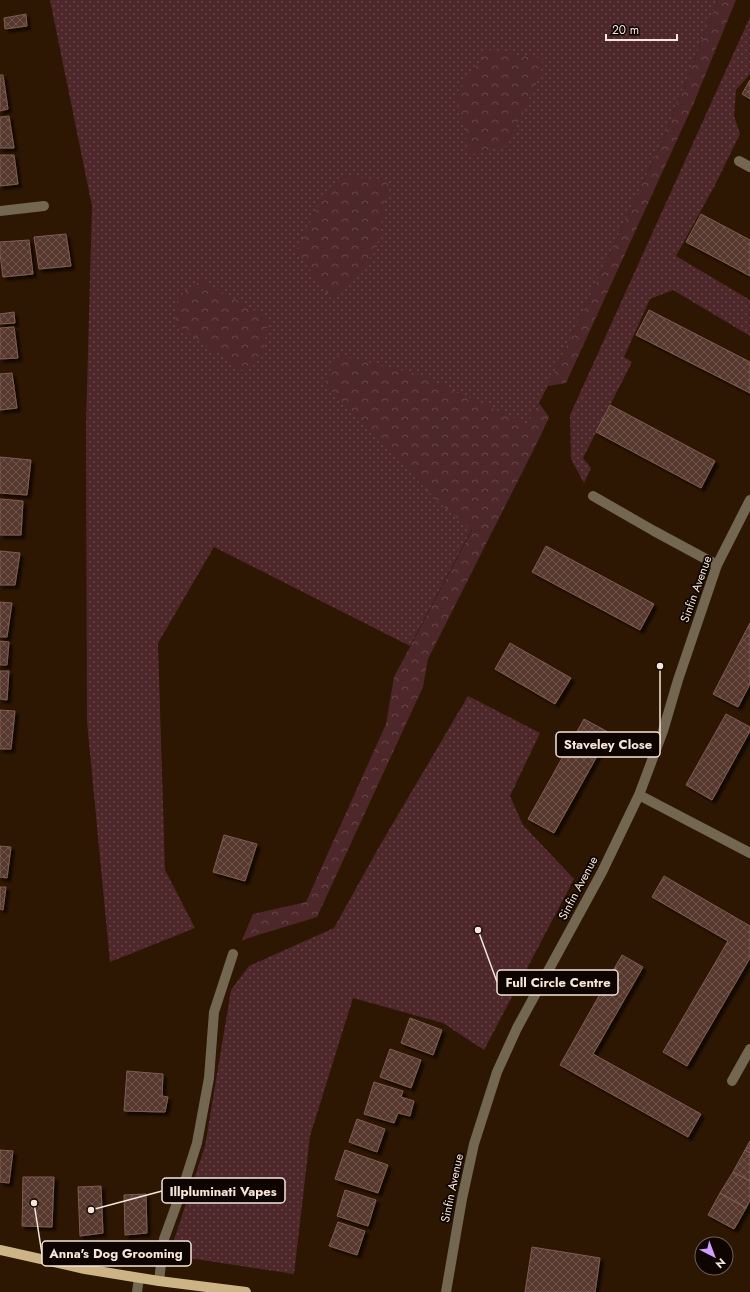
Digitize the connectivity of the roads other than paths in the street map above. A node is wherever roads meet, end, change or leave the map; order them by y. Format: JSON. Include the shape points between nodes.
{"nodes":[{"id":1,"x":739,"y":161,"type":"dead end"},
{"id":2,"x":750,"y":167,"type":"edge"},
{"id":3,"x":44,"y":206,"type":"dead end"},
{"id":4,"x":0,"y":211,"type":"edge"},
{"id":5,"x":593,"y":496,"type":"dead end"},
{"id":6,"x":750,"y":500,"type":"edge"},
{"id":7,"x":747,"y":510,"type":"edge"},
{"id":8,"x":717,"y":565,"type":"junction"},
{"id":9,"x":639,"y":795,"type":"junction"},
{"id":10,"x":750,"y":853,"type":"edge"},
{"id":11,"x":232,"y":954,"type":"dead end"},
{"id":12,"x":749,"y":1054,"type":"edge"},
{"id":13,"x":732,"y":1081,"type":"dead end"},
{"id":14,"x":0,"y":1250,"type":"edge"},
{"id":15,"x":139,"y":1278,"type":"junction"},
{"id":16,"x":159,"y":1282,"type":"junction"},
{"id":17,"x":137,"y":1292,"type":"edge"},
{"id":18,"x":246,"y":1292,"type":"edge"},
{"id":19,"x":446,"y":1292,"type":"edge"}],
"edges":[{"from":1,"to":2,"type":"street"},
{"from":3,"to":4,"type":"street"},
{"from":5,"to":8,"type":"street"},
{"from":6,"to":7,"type":"street","name":"Sinfin Avenue"},
{"from":7,"to":8,"type":"street","name":"Sinfin Avenue"},
{"from":8,"to":9,"type":"street","name":"Sinfin Avenue","via":[[663,731]]},
{"from":9,"to":10,"type":"street"},
{"from":9,"to":19,"type":"street","name":"Sinfin Avenue","via":[[602,872],[520,1022],[498,1072],[474,1144]]},
{"from":11,"to":16,"type":"street","via":[[214,1012],[209,1078],[197,1143],[164,1239]]},
{"from":12,"to":13,"type":"street"},
{"from":14,"to":15,"type":"main road","via":[[84,1270]]},
{"from":15,"to":16,"type":"main road"},
{"from":15,"to":17,"type":"street"},
{"from":16,"to":18,"type":"main road"}]}
